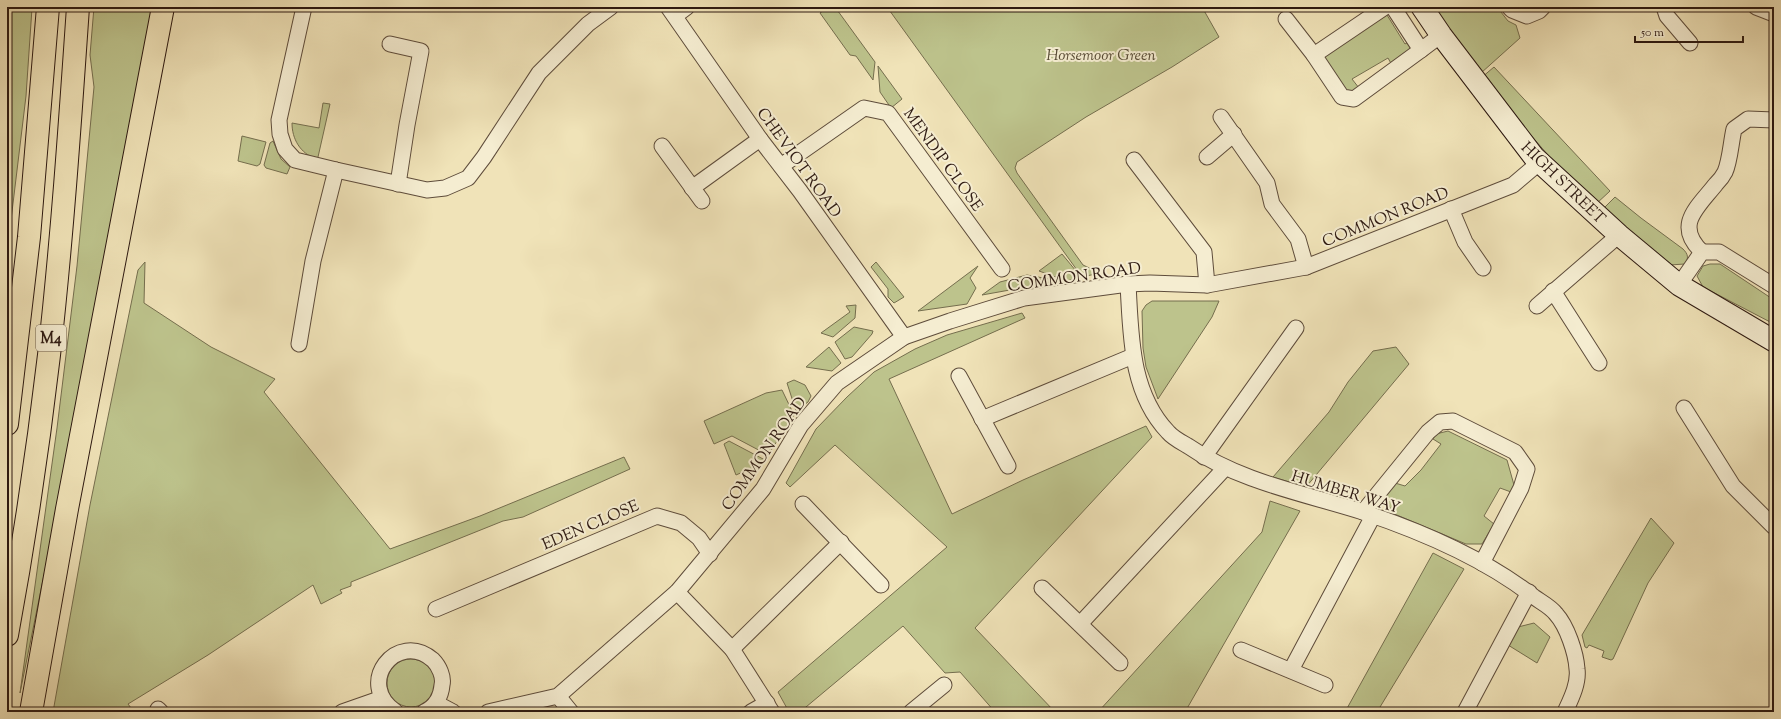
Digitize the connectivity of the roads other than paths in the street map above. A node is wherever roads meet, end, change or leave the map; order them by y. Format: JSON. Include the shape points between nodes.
{"nodes":[{"id":1,"x":48,"y":7,"type":"edge"},
{"id":2,"x":78,"y":7,"type":"edge"},
{"id":3,"x":164,"y":7,"type":"edge"},
{"id":4,"x":304,"y":7,"type":"edge"},
{"id":5,"x":611,"y":7,"type":"edge"},
{"id":6,"x":687,"y":7,"type":"edge"},
{"id":7,"x":1385,"y":7,"type":"edge"},
{"id":8,"x":1393,"y":7,"type":"edge"},
{"id":9,"x":1422,"y":7,"type":"edge"},
{"id":10,"x":1509,"y":7,"type":"edge"},
{"id":11,"x":1543,"y":7,"type":"edge"},
{"id":12,"x":1664,"y":7,"type":"edge"},
{"id":13,"x":1756,"y":7,"type":"edge"},
{"id":14,"x":671,"y":12,"type":"edge"},
{"id":15,"x":1774,"y":14,"type":"edge"},
{"id":16,"x":1286,"y":19,"type":"dead end"},
{"id":17,"x":1440,"y":35,"type":"junction"},
{"id":18,"x":1690,"y":43,"type":"dead end"},
{"id":19,"x":390,"y":44,"type":"dead end"},
{"id":20,"x":1421,"y":50,"type":"junction"},
{"id":21,"x":1314,"y":55,"type":"junction"},
{"id":22,"x":1222,"y":117,"type":"dead end"},
{"id":23,"x":1774,"y":120,"type":"edge"},
{"id":24,"x":1234,"y":134,"type":"junction"},
{"id":25,"x":760,"y":139,"type":"junction"},
{"id":26,"x":662,"y":146,"type":"dead end"},
{"id":27,"x":1207,"y":157,"type":"dead end"},
{"id":28,"x":1134,"y":160,"type":"dead end"},
{"id":29,"x":1540,"y":162,"type":"junction"},
{"id":30,"x":781,"y":166,"type":"junction"},
{"id":31,"x":336,"y":170,"type":"junction"},
{"id":32,"x":398,"y":184,"type":"junction"},
{"id":33,"x":692,"y":188,"type":"junction"},
{"id":34,"x":702,"y":201,"type":"dead end"},
{"id":35,"x":1451,"y":209,"type":"junction"},
{"id":36,"x":1619,"y":235,"type":"junction"},
{"id":37,"x":1702,"y":252,"type":"junction"},
{"id":38,"x":1306,"y":267,"type":"junction"},
{"id":39,"x":1482,"y":268,"type":"dead end"},
{"id":40,"x":1002,"y":269,"type":"dead end"},
{"id":41,"x":1128,"y":284,"type":"junction"},
{"id":42,"x":1207,"y":285,"type":"junction"},
{"id":43,"x":1679,"y":286,"type":"junction"},
{"id":44,"x":1774,"y":286,"type":"edge"},
{"id":45,"x":1553,"y":291,"type":"junction"},
{"id":46,"x":1537,"y":306,"type":"dead end"},
{"id":47,"x":1296,"y":328,"type":"dead end"},
{"id":48,"x":904,"y":337,"type":"junction"},
{"id":49,"x":1774,"y":341,"type":"edge"},
{"id":50,"x":299,"y":344,"type":"dead end"},
{"id":51,"x":1133,"y":356,"type":"junction"},
{"id":52,"x":1598,"y":363,"type":"dead end"},
{"id":53,"x":959,"y":376,"type":"dead end"},
{"id":54,"x":1684,"y":408,"type":"dead end"},
{"id":55,"x":982,"y":419,"type":"junction"},
{"id":56,"x":7,"y":424,"type":"edge"},
{"id":57,"x":1204,"y":457,"type":"junction"},
{"id":58,"x":1008,"y":466,"type":"dead end"},
{"id":59,"x":1225,"y":468,"type":"junction"},
{"id":60,"x":803,"y":504,"type":"dead end"},
{"id":61,"x":1368,"y":514,"type":"junction"},
{"id":62,"x":1774,"y":527,"type":"edge"},
{"id":63,"x":841,"y":542,"type":"junction"},
{"id":64,"x":710,"y":554,"type":"junction"},
{"id":65,"x":1482,"y":563,"type":"junction"},
{"id":66,"x":881,"y":585,"type":"dead end"},
{"id":67,"x":1042,"y":588,"type":"dead end"},
{"id":68,"x":677,"y":592,"type":"junction"},
{"id":69,"x":1528,"y":592,"type":"junction"},
{"id":70,"x":436,"y":609,"type":"dead end"},
{"id":71,"x":1080,"y":624,"type":"junction"},
{"id":72,"x":7,"y":635,"type":"edge"},
{"id":73,"x":732,"y":649,"type":"junction"},
{"id":74,"x":1242,"y":650,"type":"dead end"},
{"id":75,"x":1120,"y":663,"type":"dead end"},
{"id":76,"x":1290,"y":670,"type":"junction"},
{"id":77,"x":944,"y":685,"type":"dead end"},
{"id":78,"x":1325,"y":685,"type":"dead end"},
{"id":79,"x":558,"y":696,"type":"junction"},
{"id":80,"x":382,"y":698,"type":"junction"},
{"id":81,"x":430,"y":707,"type":"edge"},
{"id":82,"x":770,"y":708,"type":"edge"},
{"id":83,"x":31,"y":712,"type":"edge"},
{"id":84,"x":342,"y":712,"type":"edge"},
{"id":85,"x":396,"y":712,"type":"edge"},
{"id":86,"x":453,"y":712,"type":"edge"},
{"id":87,"x":488,"y":712,"type":"edge"},
{"id":88,"x":571,"y":712,"type":"edge"},
{"id":89,"x":750,"y":712,"type":"edge"},
{"id":90,"x":911,"y":712,"type":"edge"},
{"id":91,"x":1465,"y":712,"type":"edge"},
{"id":92,"x":1565,"y":712,"type":"edge"}],
"edges":[{"from":1,"to":56,"type":"highway","number":"M4","via":[[29,237]]},
{"from":2,"to":72,"type":"highway","number":"M4","via":[[70,135],[49,357],[22,554]]},
{"from":3,"to":83,"type":"highway","via":[[67,509]]},
{"from":4,"to":31,"type":"street","via":[[279,120],[280,134],[286,149],[295,160]]},
{"from":5,"to":32,"type":"street","via":[[588,24],[539,74],[468,178],[445,188],[427,190]]},
{"from":6,"to":14,"type":"street"},
{"from":7,"to":21,"type":"street"},
{"from":8,"to":20,"type":"street"},
{"from":9,"to":17,"type":"main road","name":"HIGH STREET"},
{"from":10,"to":11,"type":"street","via":[[1527,16]]},
{"from":12,"to":18,"type":"street","via":[[1667,16]]},
{"from":13,"to":15,"type":"street"},
{"from":14,"to":25,"type":"street","name":"CHEVIOT ROAD"},
{"from":16,"to":21,"type":"street"},
{"from":17,"to":20,"type":"street"},
{"from":17,"to":29,"type":"main road","name":"HIGH STREET"},
{"from":19,"to":32,"type":"street","via":[[421,51]]},
{"from":20,"to":21,"type":"street","via":[[1354,99],[1342,97]]},
{"from":22,"to":24,"type":"street"},
{"from":23,"to":37,"type":"street","via":[[1748,119],[1734,129],[1725,172],[1693,213],[1689,227],[1693,243]]},
{"from":24,"to":27,"type":"street"},
{"from":24,"to":38,"type":"street","via":[[1267,183],[1272,204],[1298,239]]},
{"from":25,"to":30,"type":"street","name":"CHEVIOT ROAD"},
{"from":25,"to":33,"type":"street"},
{"from":26,"to":33,"type":"street"},
{"from":28,"to":42,"type":"street","via":[[1204,252]]},
{"from":29,"to":35,"type":"street","name":"COMMON ROAD","via":[[1513,184]]},
{"from":29,"to":36,"type":"main road","name":"HIGH STREET"},
{"from":30,"to":40,"type":"street","name":"MENDIP CLOSE","via":[[864,108],[888,113]]},
{"from":30,"to":48,"type":"street","name":"CHEVIOT ROAD"},
{"from":31,"to":32,"type":"street"},
{"from":31,"to":50,"type":"street","via":[[313,262]]},
{"from":33,"to":34,"type":"street"},
{"from":35,"to":38,"type":"street","name":"COMMON ROAD"},
{"from":35,"to":39,"type":"street","via":[[1465,242]]},
{"from":36,"to":43,"type":"main road","name":"HIGH STREET"},
{"from":36,"to":45,"type":"street"},
{"from":37,"to":43,"type":"street"},
{"from":37,"to":44,"type":"street","via":[[1720,252]]},
{"from":38,"to":42,"type":"street","name":"COMMON ROAD"},
{"from":41,"to":42,"type":"street","name":"COMMON ROAD"},
{"from":41,"to":48,"type":"street","name":"COMMON ROAD","via":[[1024,298]]},
{"from":41,"to":51,"type":"street","name":"HUMBER WAY"},
{"from":43,"to":49,"type":"main road","name":"HIGH STREET"},
{"from":45,"to":46,"type":"street"},
{"from":45,"to":52,"type":"street"},
{"from":47,"to":57,"type":"street"},
{"from":48,"to":64,"type":"street","name":"COMMON ROAD","via":[[838,384],[801,425],[763,489]]},
{"from":51,"to":55,"type":"street"},
{"from":51,"to":57,"type":"street","name":"HUMBER WAY","via":[[1145,399],[1168,433]]},
{"from":53,"to":55,"type":"street"},
{"from":54,"to":62,"type":"street","via":[[1733,486]]},
{"from":55,"to":58,"type":"street"},
{"from":57,"to":59,"type":"street","name":"HUMBER WAY"},
{"from":59,"to":61,"type":"street","name":"HUMBER WAY","via":[[1274,487]]},
{"from":59,"to":71,"type":"street"},
{"from":60,"to":63,"type":"street"},
{"from":61,"to":65,"type":"street","name":"HUMBER WAY","via":[[1432,538]]},
{"from":61,"to":65,"type":"street","via":[[1428,432],[1440,422],[1453,421],[1515,452],[1527,469],[1521,488]]},
{"from":61,"to":76,"type":"street"},
{"from":63,"to":66,"type":"street"},
{"from":63,"to":73,"type":"street"},
{"from":64,"to":68,"type":"street","name":"COMMON ROAD"},
{"from":64,"to":70,"type":"street","name":"EDEN CLOSE","via":[[699,538],[682,523],[657,516]]},
{"from":65,"to":69,"type":"street","name":"HUMBER WAY","via":[[1512,579]]},
{"from":67,"to":71,"type":"street"},
{"from":68,"to":73,"type":"street"},
{"from":68,"to":79,"type":"street","name":"COMMON ROAD"},
{"from":69,"to":91,"type":"street"},
{"from":69,"to":92,"type":"street","name":"HUMBER WAY","via":[[1556,614],[1571,642],[1578,670],[1574,691]]},
{"from":71,"to":75,"type":"street"},
{"from":73,"to":82,"type":"street"},
{"from":74,"to":76,"type":"street"},
{"from":76,"to":78,"type":"street"},
{"from":77,"to":90,"type":"street"},
{"from":79,"to":87,"type":"street","name":"COMMON ROAD"},
{"from":79,"to":88,"type":"street"},
{"from":80,"to":81,"type":"street","via":[[378,688],[382,668],[388,659],[397,653],[413,651],[428,655],[436,662],[441,672],[441,693]]},
{"from":80,"to":84,"type":"street"},
{"from":80,"to":85,"type":"street","via":[[388,707]]},
{"from":81,"to":86,"type":"street"},
{"from":82,"to":89,"type":"street"}]}
